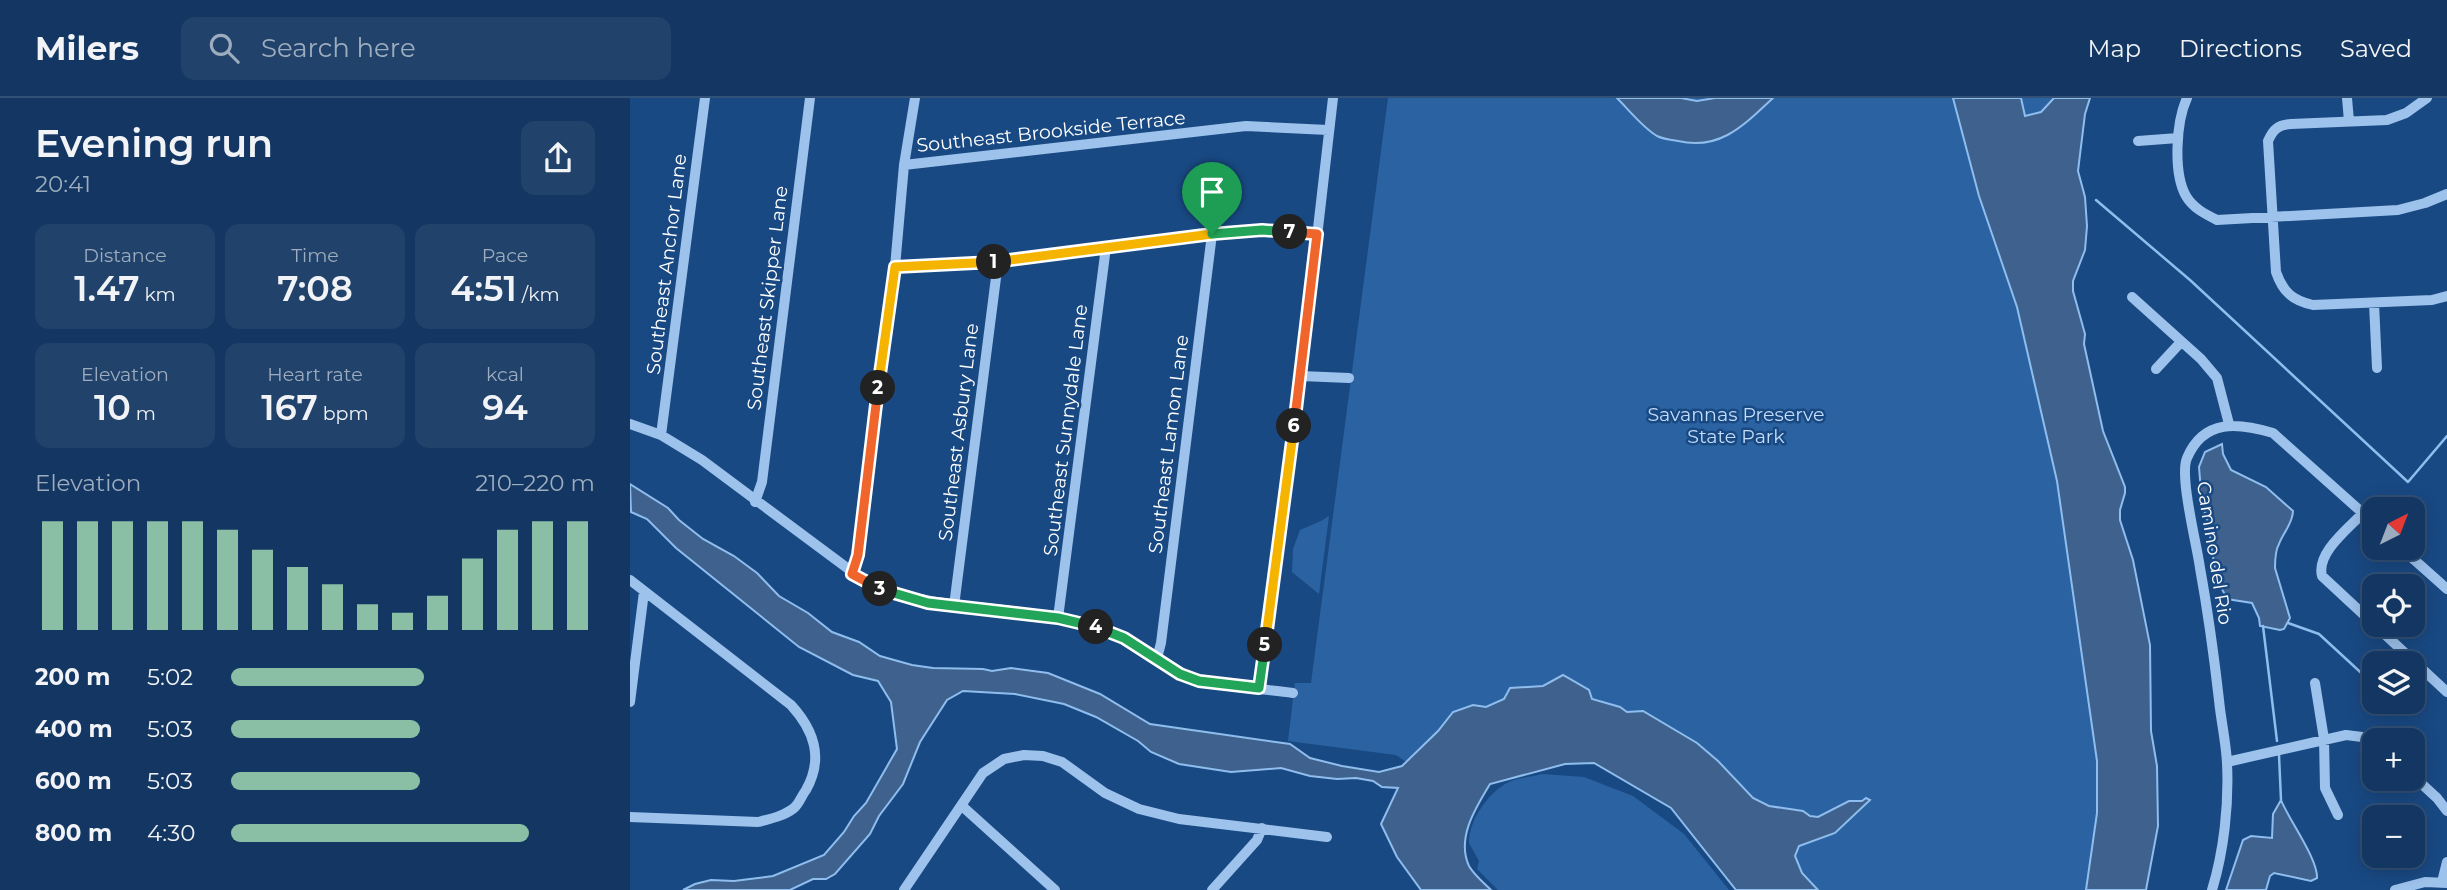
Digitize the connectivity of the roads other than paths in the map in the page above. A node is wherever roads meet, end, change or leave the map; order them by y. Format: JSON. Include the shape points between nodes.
{"nodes":[{"id":1,"x":705,"y":98,"type":"edge"},
{"id":2,"x":810,"y":98,"type":"edge"},
{"id":3,"x":915,"y":98,"type":"edge"},
{"id":4,"x":1333,"y":98,"type":"edge"},
{"id":5,"x":2187,"y":98,"type":"edge"},
{"id":6,"x":2347,"y":98,"type":"edge"},
{"id":7,"x":2427,"y":98,"type":"edge"},
{"id":8,"x":2349,"y":121,"type":"junction"},
{"id":9,"x":1328,"y":130,"type":"junction"},
{"id":10,"x":2178,"y":138,"type":"junction"},
{"id":11,"x":2138,"y":141,"type":"dead end"},
{"id":12,"x":904,"y":165,"type":"junction"},
{"id":13,"x":2447,"y":194,"type":"edge"},
{"id":14,"x":2272,"y":218,"type":"junction"},
{"id":15,"x":1212,"y":234,"type":"junction"},
{"id":16,"x":1317,"y":234,"type":"junction"},
{"id":17,"x":1106,"y":247,"type":"junction"},
{"id":18,"x":998,"y":262,"type":"junction"},
{"id":19,"x":895,"y":267,"type":"junction"},
{"id":20,"x":2447,"y":296,"type":"edge"},
{"id":21,"x":2132,"y":297,"type":"dead end"},
{"id":22,"x":2374,"y":303,"type":"junction"},
{"id":23,"x":2181,"y":342,"type":"junction"},
{"id":24,"x":2377,"y":368,"type":"dead end"},
{"id":25,"x":2156,"y":369,"type":"dead end"},
{"id":26,"x":1301,"y":376,"type":"junction"},
{"id":27,"x":1349,"y":378,"type":"dead end"},
{"id":28,"x":630,"y":424,"type":"edge"},
{"id":29,"x":2229,"y":424,"type":"junction"},
{"id":30,"x":661,"y":435,"type":"junction"},
{"id":31,"x":755,"y":502,"type":"junction"},
{"id":32,"x":2362,"y":512,"type":"edge"},
{"id":33,"x":2362,"y":514,"type":"edge"},
{"id":34,"x":2414,"y":560,"type":"edge"},
{"id":35,"x":852,"y":574,"type":"junction"},
{"id":36,"x":630,"y":580,"type":"edge"},
{"id":37,"x":2447,"y":589,"type":"edge"},
{"id":38,"x":644,"y":592,"type":"junction"},
{"id":39,"x":954,"y":606,"type":"junction"},
{"id":40,"x":1058,"y":618,"type":"junction"},
{"id":41,"x":1157,"y":658,"type":"junction"},
{"id":42,"x":2315,"y":683,"type":"dead end"},
{"id":43,"x":1259,"y":688,"type":"junction"},
{"id":44,"x":2447,"y":692,"type":"edge"},
{"id":45,"x":1293,"y":693,"type":"dead end"},
{"id":46,"x":630,"y":702,"type":"edge"},
{"id":47,"x":2324,"y":739,"type":"junction"},
{"id":48,"x":2362,"y":739,"type":"edge"},
{"id":49,"x":2227,"y":762,"type":"junction"},
{"id":50,"x":2425,"y":787,"type":"edge"},
{"id":51,"x":962,"y":806,"type":"junction"},
{"id":52,"x":2447,"y":811,"type":"edge"},
{"id":53,"x":2338,"y":814,"type":"dead end"},
{"id":54,"x":630,"y":817,"type":"edge"},
{"id":55,"x":1262,"y":828,"type":"junction"},
{"id":56,"x":1327,"y":837,"type":"dead end"},
{"id":57,"x":2447,"y":862,"type":"edge"},
{"id":58,"x":2445,"y":883,"type":"edge"},
{"id":59,"x":904,"y":890,"type":"edge"},
{"id":60,"x":1055,"y":890,"type":"edge"},
{"id":61,"x":1212,"y":890,"type":"edge"},
{"id":62,"x":2212,"y":890,"type":"edge"},
{"id":63,"x":2395,"y":890,"type":"edge"}],
"edges":[{"from":1,"to":30,"type":"street","name":"Southeast Anchor Lane"},
{"from":2,"to":31,"type":"street","name":"Southeast Skipper Lane","via":[[762,482]]},
{"from":3,"to":12,"type":"street"},
{"from":4,"to":9,"type":"street"},
{"from":5,"to":10,"type":"street"},
{"from":6,"to":8,"type":"street"},
{"from":7,"to":8,"type":"street","via":[[2387,120]]},
{"from":8,"to":14,"type":"street","via":[[2280,125],[2272,131],[2268,141]]},
{"from":9,"to":12,"type":"street","name":"Southeast Brookside Terrace","via":[[1247,126]]},
{"from":9,"to":16,"type":"street"},
{"from":10,"to":11,"type":"street"},
{"from":10,"to":14,"type":"street","via":[[2180,182],[2200,211],[2217,220]]},
{"from":12,"to":19,"type":"street"},
{"from":13,"to":14,"type":"street","via":[[2398,210]]},
{"from":14,"to":22,"type":"street","via":[[2276,272],[2290,296],[2313,305]]},
{"from":15,"to":16,"type":"street","via":[[1262,230]]},
{"from":15,"to":17,"type":"street"},
{"from":15,"to":41,"type":"street","name":"Southeast Lamon Lane"},
{"from":16,"to":26,"type":"street"},
{"from":17,"to":18,"type":"street"},
{"from":17,"to":40,"type":"street","name":"Southeast Sunnydale Lane"},
{"from":18,"to":19,"type":"street"},
{"from":18,"to":39,"type":"street","name":"Southeast Asbury Lane"},
{"from":19,"to":35,"type":"street"},
{"from":20,"to":22,"type":"street"},
{"from":21,"to":23,"type":"street"},
{"from":22,"to":24,"type":"street"},
{"from":23,"to":25,"type":"street"},
{"from":23,"to":29,"type":"street","via":[[2217,378]]},
{"from":26,"to":27,"type":"street"},
{"from":26,"to":43,"type":"street"},
{"from":28,"to":30,"type":"street"},
{"from":29,"to":32,"type":"street","via":[[2273,433]]},
{"from":29,"to":49,"type":"street","name":"Camino del Rio","via":[[2197,441],[2186,460],[2185,485],[2211,631]]},
{"from":30,"to":31,"type":"street"},
{"from":31,"to":35,"type":"street"},
{"from":33,"to":44,"type":"street","via":[[2324,557],[2322,576]]},
{"from":34,"to":37,"type":"street"},
{"from":35,"to":39,"type":"street","via":[[897,596]]},
{"from":36,"to":38,"type":"street"},
{"from":38,"to":46,"type":"street"},
{"from":38,"to":54,"type":"street","via":[[791,705],[806,721],[815,760],[796,807],[758,822]]},
{"from":39,"to":40,"type":"street"},
{"from":40,"to":41,"type":"street","via":[[1124,638]]},
{"from":41,"to":43,"type":"street","via":[[1199,681]]},
{"from":42,"to":47,"type":"street"},
{"from":43,"to":45,"type":"street"},
{"from":47,"to":48,"type":"street","via":[[2351,735]]},
{"from":47,"to":49,"type":"street"},
{"from":47,"to":53,"type":"street","via":[[2325,788]]},
{"from":49,"to":62,"type":"street","name":"Camino del Rio","via":[[2222,840]]},
{"from":50,"to":52,"type":"street"},
{"from":51,"to":55,"type":"street","via":[[984,774],[1004,759],[1043,756],[1062,762],[1105,793],[1139,809],[1180,819]]},
{"from":51,"to":59,"type":"street"},
{"from":51,"to":60,"type":"street"},
{"from":55,"to":56,"type":"street"},
{"from":55,"to":61,"type":"street","via":[[1257,840]]},
{"from":57,"to":58,"type":"street"},
{"from":58,"to":63,"type":"street","via":[[2425,882]]}]}
